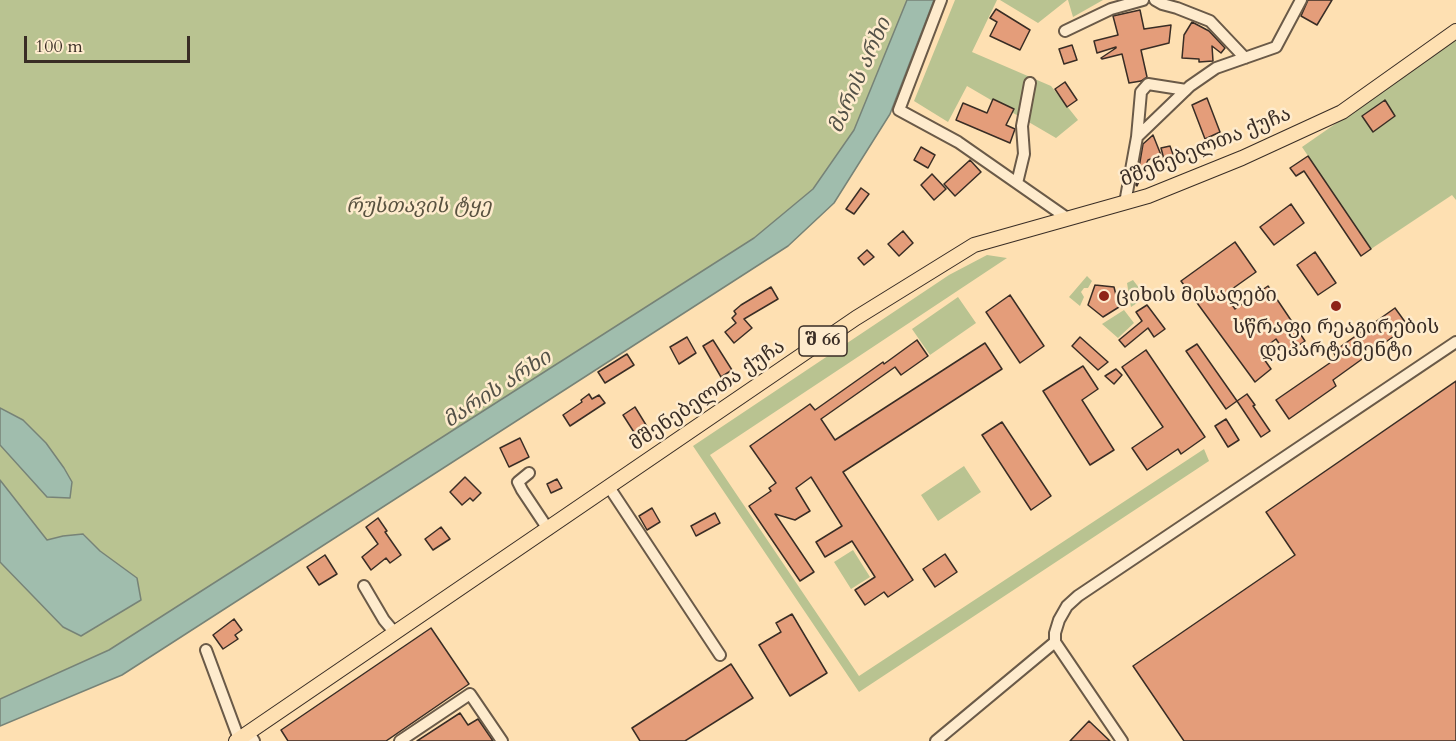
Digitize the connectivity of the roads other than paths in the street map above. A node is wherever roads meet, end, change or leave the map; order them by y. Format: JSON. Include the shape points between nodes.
{"nodes":[{"id":1,"x":941,"y":0,"type":"edge"},
{"id":2,"x":1143,"y":0,"type":"edge"},
{"id":3,"x":1155,"y":0,"type":"edge"},
{"id":4,"x":1301,"y":0,"type":"edge"},
{"id":5,"x":1065,"y":31,"type":"dead end"},
{"id":6,"x":1456,"y":31,"type":"edge"},
{"id":7,"x":1245,"y":57,"type":"junction"},
{"id":8,"x":1030,"y":83,"type":"dead end"},
{"id":9,"x":1186,"y":90,"type":"junction"},
{"id":10,"x":1137,"y":137,"type":"junction"},
{"id":11,"x":1017,"y":183,"type":"junction"},
{"id":12,"x":1125,"y":203,"type":"junction"},
{"id":13,"x":1067,"y":218,"type":"junction"},
{"id":14,"x":1456,"y":342,"type":"edge"},
{"id":15,"x":529,"y":473,"type":"dead end"},
{"id":16,"x":609,"y":487,"type":"junction"},
{"id":17,"x":548,"y":529,"type":"junction"},
{"id":18,"x":364,"y":586,"type":"dead end"},
{"id":19,"x":395,"y":633,"type":"junction"},
{"id":20,"x":1054,"y":642,"type":"junction"},
{"id":21,"x":206,"y":650,"type":"dead end"},
{"id":22,"x":720,"y":655,"type":"dead end"},
{"id":23,"x":245,"y":738,"type":"edge"},
{"id":24,"x":400,"y":741,"type":"edge"},
{"id":25,"x":502,"y":741,"type":"edge"},
{"id":26,"x":936,"y":741,"type":"edge"},
{"id":27,"x":1122,"y":741,"type":"edge"}],
"edges":[{"from":1,"to":11,"type":"street","via":[[899,110],[958,142]]},
{"from":2,"to":5,"type":"street","via":[[1111,9]]},
{"from":3,"to":7,"type":"street","via":[[1210,21]]},
{"from":4,"to":7,"type":"street","via":[[1276,47]]},
{"from":6,"to":12,"type":"main road","name":"მშენებელთა ქუჩა","number":"შ 66","via":[[1342,112],[1242,158]]},
{"from":7,"to":9,"type":"street","via":[[1216,68]]},
{"from":8,"to":11,"type":"street","via":[[1022,126],[1024,154]]},
{"from":9,"to":10,"type":"street"},
{"from":9,"to":10,"type":"street","via":[[1148,84],[1141,92]]},
{"from":10,"to":12,"type":"street"},
{"from":11,"to":13,"type":"street"},
{"from":12,"to":13,"type":"main road","name":"მშენებელთა ქუჩა","number":"შ 66"},
{"from":13,"to":16,"type":"main road","name":"მშენებელთა ქუჩა","number":"შ 66","via":[[974,245],[856,318]]},
{"from":14,"to":20,"type":"street","via":[[1078,596],[1059,620]]},
{"from":15,"to":17,"type":"street","via":[[518,482]]},
{"from":16,"to":17,"type":"main road","name":"მშენებელთა ქუჩა","number":"შ 66"},
{"from":16,"to":22,"type":"street"},
{"from":17,"to":19,"type":"main road","name":"მშენებელთა ქუჩა","number":"შ 66"},
{"from":18,"to":19,"type":"street"},
{"from":19,"to":23,"type":"main road","name":"მშენებელთა ქუჩა","number":"შ 66"},
{"from":20,"to":26,"type":"street"},
{"from":20,"to":27,"type":"street"},
{"from":21,"to":23,"type":"street"},
{"from":24,"to":25,"type":"street","via":[[470,694]]}]}
